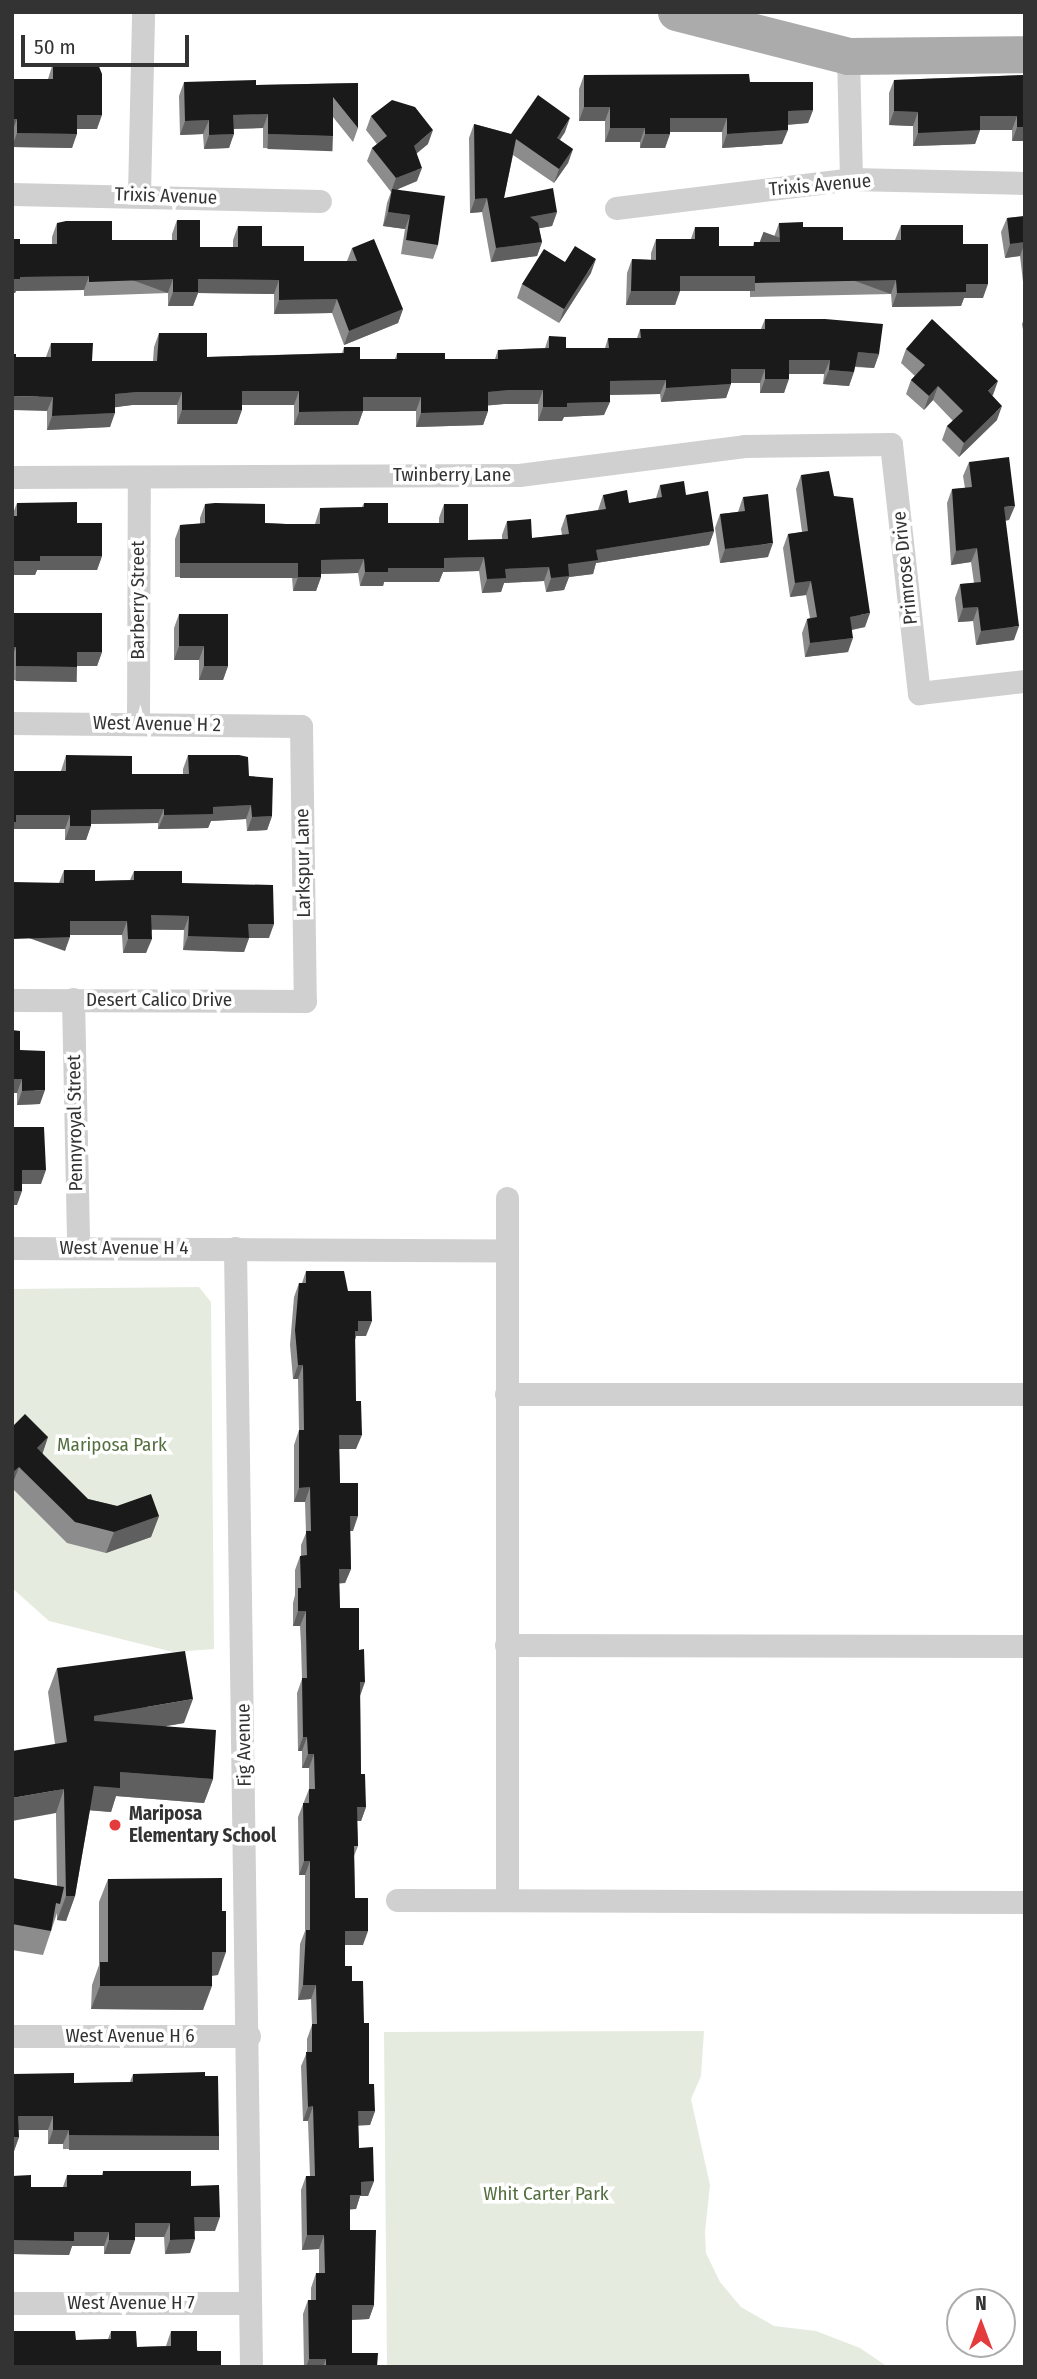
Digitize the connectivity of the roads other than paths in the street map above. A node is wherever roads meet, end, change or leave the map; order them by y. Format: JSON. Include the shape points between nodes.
{"nodes":[{"id":1,"x":143,"y":12,"type":"edge"},
{"id":2,"x":676,"y":12,"type":"edge"},
{"id":3,"x":1025,"y":54,"type":"edge"},
{"id":4,"x":848,"y":56,"type":"junction"},
{"id":5,"x":851,"y":179,"type":"junction"},
{"id":6,"x":1025,"y":183,"type":"edge"},
{"id":7,"x":12,"y":194,"type":"edge"},
{"id":8,"x":139,"y":194,"type":"junction"},
{"id":9,"x":320,"y":201,"type":"dead end"},
{"id":10,"x":616,"y":208,"type":"dead end"},
{"id":11,"x":891,"y":444,"type":"joint"},
{"id":12,"x":12,"y":477,"type":"edge"},
{"id":13,"x":139,"y":477,"type":"junction"},
{"id":14,"x":1025,"y":681,"type":"edge"},
{"id":15,"x":12,"y":723,"type":"edge"},
{"id":16,"x":138,"y":723,"type":"junction"},
{"id":17,"x":301,"y":726,"type":"joint"},
{"id":18,"x":73,"y":999,"type":"junction"},
{"id":19,"x":12,"y":1000,"type":"edge"},
{"id":20,"x":305,"y":1000,"type":"joint"},
{"id":21,"x":507,"y":1198,"type":"dead end"},
{"id":22,"x":12,"y":1248,"type":"edge"},
{"id":23,"x":78,"y":1248,"type":"junction"},
{"id":24,"x":235,"y":1248,"type":"junction"},
{"id":25,"x":507,"y":1251,"type":"junction"},
{"id":26,"x":506,"y":1394,"type":"junction"},
{"id":27,"x":1025,"y":1394,"type":"edge"},
{"id":28,"x":506,"y":1644,"type":"junction"},
{"id":29,"x":1025,"y":1646,"type":"edge"},
{"id":30,"x":507,"y":1899,"type":"junction"},
{"id":31,"x":397,"y":1900,"type":"dead end"},
{"id":32,"x":1025,"y":1902,"type":"edge"},
{"id":33,"x":12,"y":2036,"type":"edge"},
{"id":34,"x":248,"y":2036,"type":"junction"},
{"id":35,"x":12,"y":2303,"type":"edge"},
{"id":36,"x":249,"y":2303,"type":"junction"},
{"id":37,"x":251,"y":2367,"type":"edge"}],
"edges":[{"from":1,"to":8,"type":"street"},
{"from":2,"to":4,"type":"main road"},
{"from":3,"to":4,"type":"main road"},
{"from":4,"to":5,"type":"street"},
{"from":5,"to":6,"type":"street","name":"Trixis Avenue"},
{"from":5,"to":10,"type":"street","name":"Trixis Avenue"},
{"from":7,"to":8,"type":"street","name":"Trixis Avenue"},
{"from":8,"to":9,"type":"street","name":"Trixis Avenue"},
{"from":11,"to":13,"type":"street","name":"Twinberry Lane","via":[[744,446],[519,475]]},
{"from":11,"to":14,"type":"street","name":"Primrose Drive","via":[[919,693]]},
{"from":12,"to":13,"type":"street","name":"Twinberry Lane"},
{"from":13,"to":16,"type":"street","name":"Barberry Street"},
{"from":15,"to":16,"type":"street","name":"West Avenue H 2"},
{"from":16,"to":17,"type":"street","name":"West Avenue H 2"},
{"from":17,"to":20,"type":"street","name":"Larkspur Lane"},
{"from":18,"to":19,"type":"street","name":"Desert Calico Drive"},
{"from":18,"to":20,"type":"street","name":"Desert Calico Drive"},
{"from":18,"to":23,"type":"street","name":"Pennyroyal Street"},
{"from":21,"to":25,"type":"street"},
{"from":22,"to":23,"type":"street","name":"West Avenue H 4"},
{"from":23,"to":24,"type":"street","name":"West Avenue H 4"},
{"from":24,"to":25,"type":"street","name":"West Avenue H 4"},
{"from":24,"to":34,"type":"street","name":"Fig Avenue"},
{"from":25,"to":26,"type":"street"},
{"from":26,"to":27,"type":"street"},
{"from":26,"to":28,"type":"street"},
{"from":28,"to":29,"type":"street"},
{"from":28,"to":30,"type":"street"},
{"from":30,"to":31,"type":"street"},
{"from":30,"to":32,"type":"street"},
{"from":33,"to":34,"type":"street","name":"West Avenue H 6"},
{"from":34,"to":36,"type":"street","name":"Fig Avenue"},
{"from":35,"to":36,"type":"street","name":"West Avenue H 7"},
{"from":36,"to":37,"type":"street","name":"Fig Avenue"}]}
